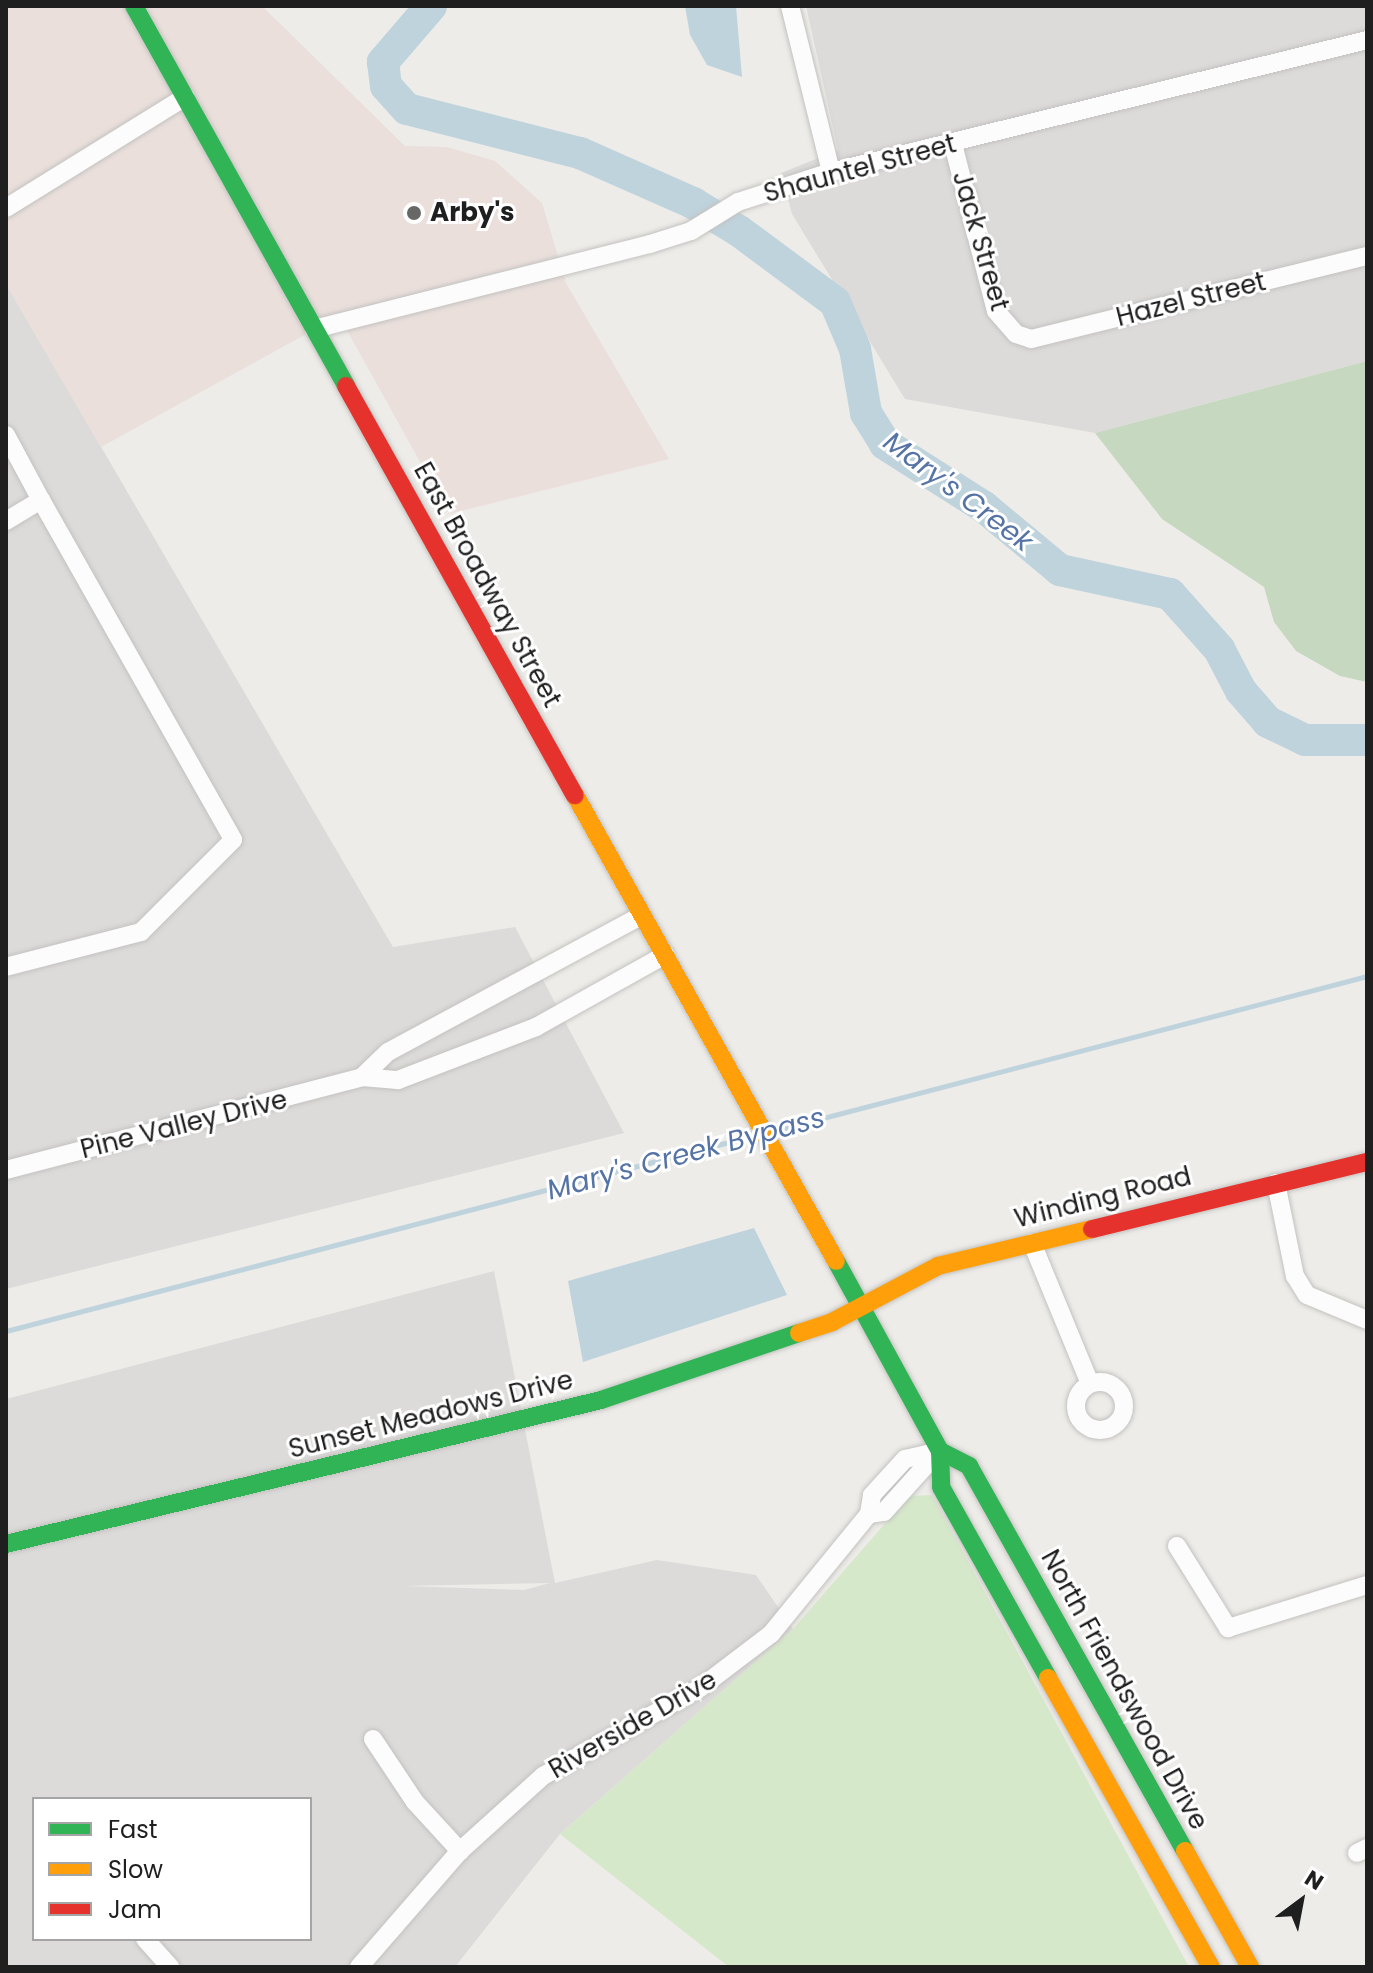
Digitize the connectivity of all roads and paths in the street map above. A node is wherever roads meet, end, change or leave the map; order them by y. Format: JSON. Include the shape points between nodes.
{"nodes":[{"id":1,"x":134,"y":6,"type":"edge"},
{"id":2,"x":790,"y":6,"type":"edge"},
{"id":3,"x":1367,"y":40,"type":"edge"},
{"id":4,"x":185,"y":97,"type":"junction"},
{"id":5,"x":953,"y":144,"type":"junction"},
{"id":6,"x":831,"y":172,"type":"junction"},
{"id":7,"x":6,"y":208,"type":"edge"},
{"id":8,"x":1367,"y":256,"type":"edge"},
{"id":9,"x":314,"y":329,"type":"junction"},
{"id":10,"x":1016,"y":334,"type":"joint"},
{"id":11,"x":6,"y":435,"type":"edge"},
{"id":12,"x":41,"y":500,"type":"junction"},
{"id":13,"x":6,"y":521,"type":"edge"},
{"id":14,"x":642,"y":915,"type":"junction"},
{"id":15,"x":665,"y":955,"type":"junction"},
{"id":16,"x":6,"y":967,"type":"edge"},
{"id":17,"x":362,"y":1077,"type":"junction"},
{"id":18,"x":1367,"y":1162,"type":"edge"},
{"id":19,"x":6,"y":1170,"type":"edge"},
{"id":20,"x":1276,"y":1183,"type":"junction"},
{"id":21,"x":795,"y":1190,"type":"joint"},
{"id":22,"x":1032,"y":1243,"type":"junction"},
{"id":23,"x":860,"y":1308,"type":"junction"},
{"id":24,"x":1367,"y":1320,"type":"edge"},
{"id":25,"x":1090,"y":1384,"type":"dead end"},
{"id":26,"x":940,"y":1451,"type":"junction"},
{"id":27,"x":6,"y":1544,"type":"edge"},
{"id":28,"x":1177,"y":1546,"type":"dead end"},
{"id":29,"x":1367,"y":1585,"type":"edge"},
{"id":30,"x":373,"y":1739,"type":"dead end"},
{"id":31,"x":460,"y":1851,"type":"junction"},
{"id":32,"x":147,"y":1941,"type":"edge"},
{"id":33,"x":170,"y":1967,"type":"edge"},
{"id":34,"x":359,"y":1967,"type":"edge"},
{"id":35,"x":1211,"y":1967,"type":"edge"},
{"id":36,"x":1250,"y":1967,"type":"edge"}],
"edges":[{"from":1,"to":4,"type":"main road","name":"East Broadway Street"},
{"from":2,"to":6,"type":"street"},
{"from":3,"to":5,"type":"street","name":"Shauntel Street"},
{"from":4,"to":7,"type":"street"},
{"from":4,"to":9,"type":"main road","name":"East Broadway Street"},
{"from":5,"to":6,"type":"street","name":"Shauntel Street"},
{"from":5,"to":10,"type":"street","name":"Jack Street","via":[[996,311]]},
{"from":6,"to":9,"type":"street","name":"Shauntel Street","via":[[738,202],[691,231]]},
{"from":8,"to":10,"type":"street","name":"Hazel Street","via":[[1045,338]]},
{"from":9,"to":14,"type":"main road","name":"East Broadway Street"},
{"from":11,"to":12,"type":"street"},
{"from":12,"to":13,"type":"street"},
{"from":12,"to":16,"type":"street","via":[[233,840],[141,932]]},
{"from":14,"to":15,"type":"main road","name":"East Broadway Street"},
{"from":14,"to":17,"type":"street","name":"Pine Valley Drive","via":[[388,1052]]},
{"from":15,"to":17,"type":"street","name":"Pine Valley Drive","via":[[536,1027],[398,1080]]},
{"from":15,"to":21,"type":"main road","name":"East Broadway Street"},
{"from":17,"to":19,"type":"street","name":"Pine Valley Drive"},
{"from":18,"to":20,"type":"main road","name":"Winding Road"},
{"from":20,"to":22,"type":"main road","name":"Winding Road"},
{"from":20,"to":24,"type":"street","via":[[1295,1276],[1307,1295]]},
{"from":21,"to":23,"type":"main road","name":"North Friendswood Drive"},
{"from":22,"to":23,"type":"main road","name":"Winding Road","via":[[938,1266]]},
{"from":22,"to":25,"type":"street"},
{"from":23,"to":26,"type":"main road","name":"North Friendswood Drive"},
{"from":23,"to":27,"type":"main road","name":"Sunset Meadows Drive","via":[[757,1351],[601,1400]]},
{"from":26,"to":31,"type":"street","name":"Riverside Drive","via":[[905,1459],[872,1495],[869,1514],[808,1594],[730,1668],[543,1776]]},
{"from":26,"to":35,"type":"main road","name":"North Friendswood Drive","via":[[941,1487]]},
{"from":26,"to":36,"type":"main road","name":"North Friendswood Drive","via":[[969,1466]]},
{"from":28,"to":29,"type":"street","via":[[1228,1628]]},
{"from":30,"to":31,"type":"street","via":[[415,1802]]},
{"from":31,"to":34,"type":"street","name":"Riverside Drive"},
{"from":32,"to":33,"type":"street"}]}
